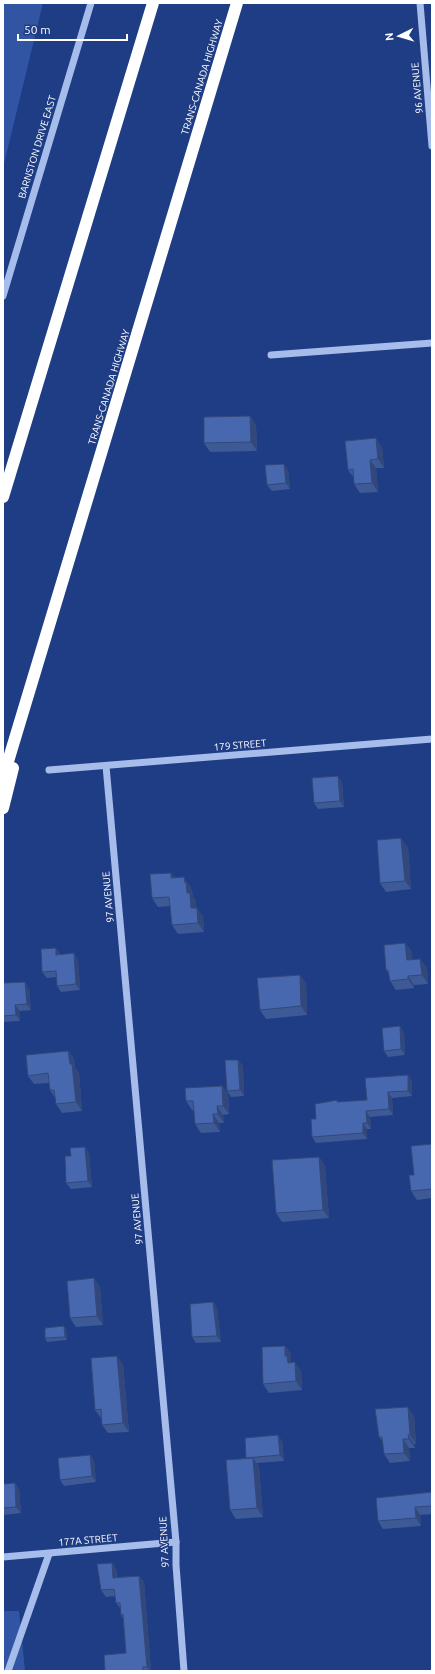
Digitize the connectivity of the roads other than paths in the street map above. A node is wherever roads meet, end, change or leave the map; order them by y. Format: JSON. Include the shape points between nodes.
{"nodes":[{"id":1,"x":91,"y":3,"type":"edge"},
{"id":2,"x":153,"y":3,"type":"edge"},
{"id":3,"x":238,"y":3,"type":"edge"},
{"id":4,"x":420,"y":3,"type":"edge"},
{"id":5,"x":432,"y":146,"type":"edge"},
{"id":6,"x":3,"y":296,"type":"edge"},
{"id":7,"x":432,"y":343,"type":"edge"},
{"id":8,"x":271,"y":355,"type":"dead end"},
{"id":9,"x":3,"y":497,"type":"edge"},
{"id":10,"x":40,"y":655,"type":"junction"},
{"id":11,"x":432,"y":739,"type":"edge"},
{"id":12,"x":106,"y":766,"type":"junction"},
{"id":13,"x":50,"y":770,"type":"dead end"},
{"id":14,"x":3,"y":778,"type":"edge"},
{"id":15,"x":3,"y":808,"type":"edge"},
{"id":16,"x":176,"y":1542,"type":"junction"},
{"id":17,"x":49,"y":1554,"type":"junction"},
{"id":18,"x":3,"y":1557,"type":"edge"},
{"id":19,"x":8,"y":1671,"type":"edge"},
{"id":20,"x":184,"y":1671,"type":"edge"}],
"edges":[{"from":1,"to":6,"type":"street","name":"BARNSTON DRIVE EAST"},
{"from":2,"to":9,"type":"highway"},
{"from":3,"to":10,"type":"highway","name":"TRANS-CANADA HIGHWAY"},
{"from":4,"to":5,"type":"street","name":"96 AVENUE"},
{"from":7,"to":8,"type":"street"},
{"from":10,"to":14,"type":"highway","name":"TRANS-CANADA HIGHWAY"},
{"from":10,"to":15,"type":"highway"},
{"from":11,"to":12,"type":"street","name":"179 STREET"},
{"from":12,"to":13,"type":"street","name":"179 STREET"},
{"from":12,"to":16,"type":"street","name":"97 AVENUE"},
{"from":16,"to":17,"type":"street","name":"177A STREET"},
{"from":16,"to":20,"type":"street","name":"97 AVENUE"},
{"from":17,"to":18,"type":"street","name":"177A STREET"},
{"from":17,"to":19,"type":"street"}]}
